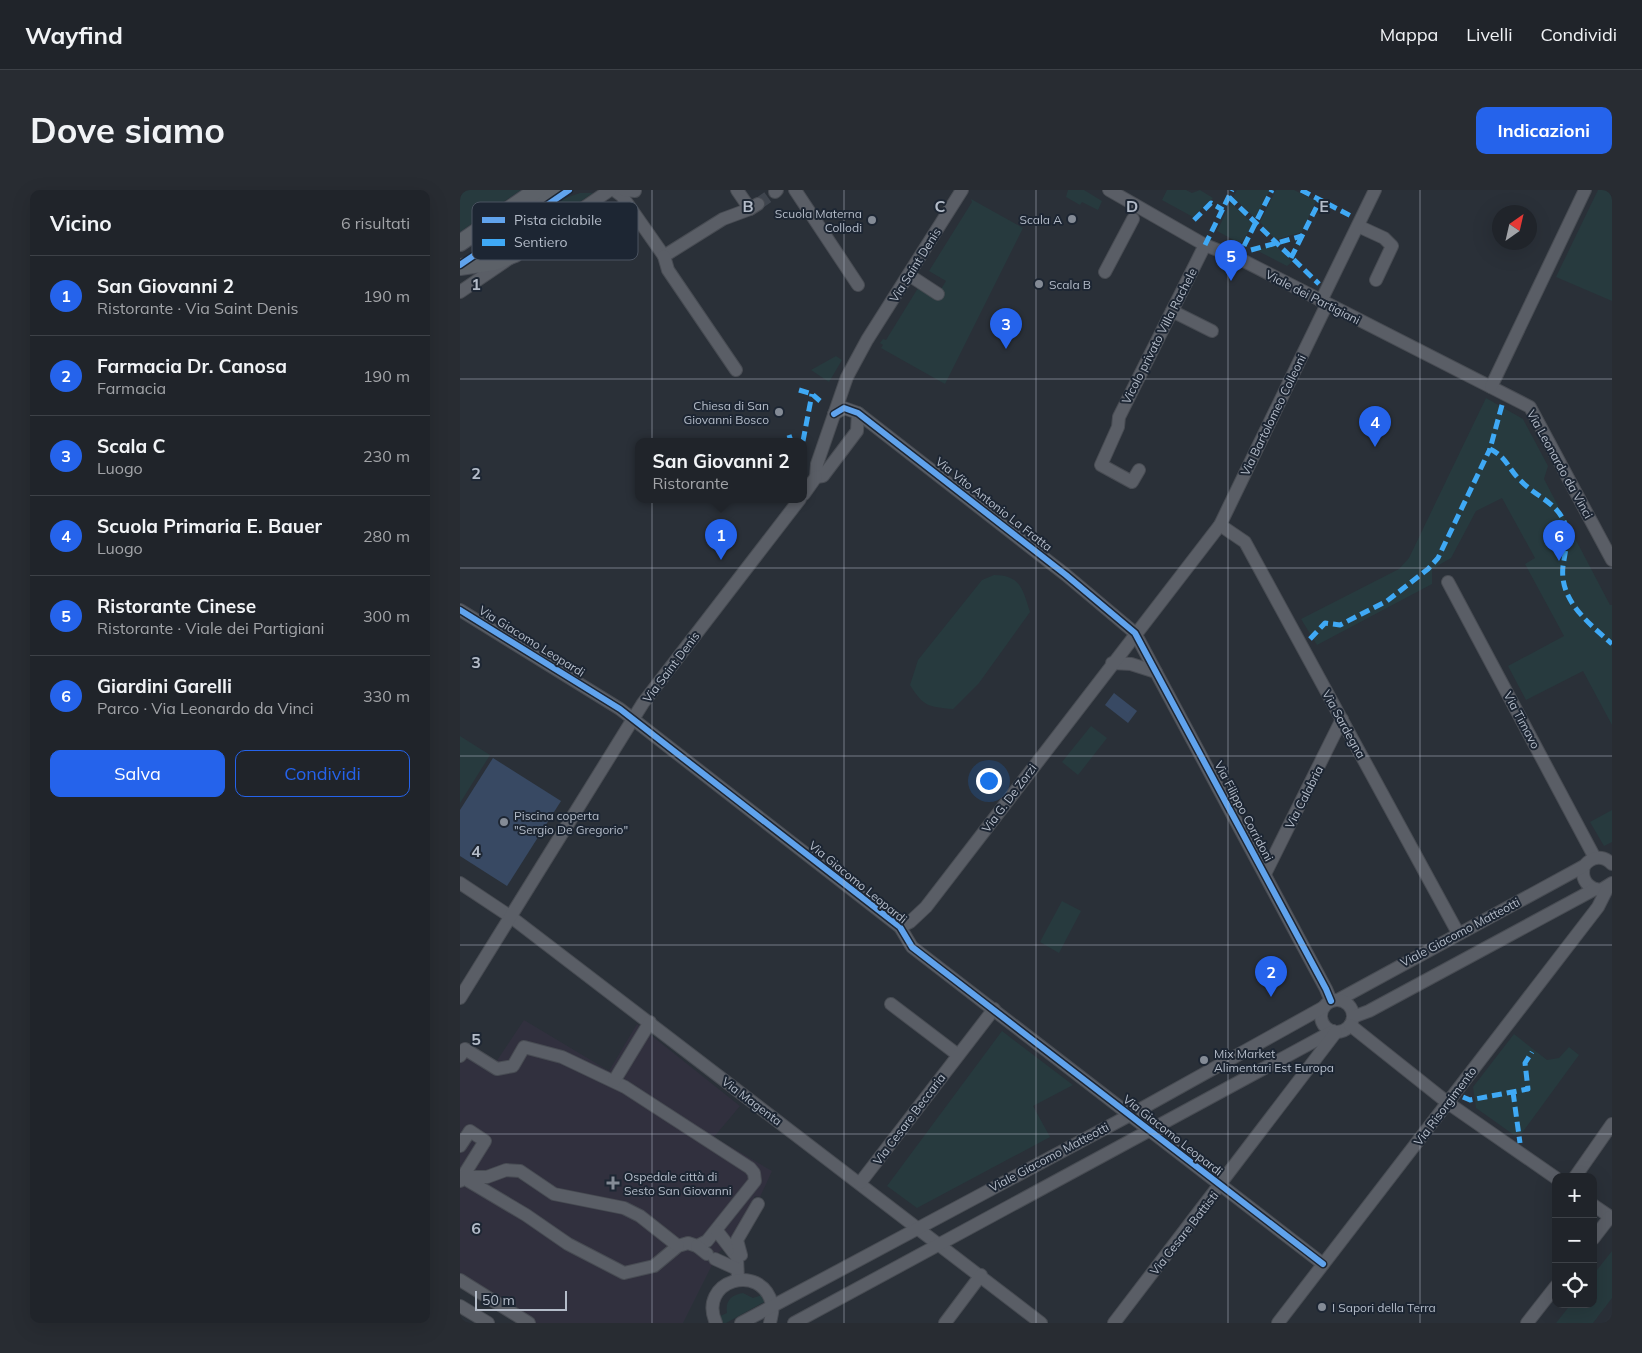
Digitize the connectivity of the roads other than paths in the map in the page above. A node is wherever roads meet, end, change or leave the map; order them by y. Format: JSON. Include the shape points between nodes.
{"nodes":[{"id":1,"x":537,"y":190,"type":"edge"},
{"id":2,"x":560,"y":190,"type":"edge"},
{"id":3,"x":610,"y":190,"type":"edge"},
{"id":4,"x":614,"y":190,"type":"edge"},
{"id":5,"x":737,"y":190,"type":"edge"},
{"id":6,"x":795,"y":190,"type":"edge"},
{"id":7,"x":962,"y":190,"type":"edge"},
{"id":8,"x":1109,"y":190,"type":"edge"},
{"id":9,"x":1375,"y":190,"type":"edge"},
{"id":10,"x":1585,"y":190,"type":"edge"},
{"id":11,"x":520,"y":202,"type":"edge"},
{"id":12,"x":532,"y":202,"type":"edge"},
{"id":13,"x":592,"y":202,"type":"edge"},
{"id":14,"x":626,"y":202,"type":"edge"},
{"id":15,"x":638,"y":219,"type":"edge"},
{"id":16,"x":1133,"y":219,"type":"dead end"},
{"id":17,"x":1358,"y":226,"type":"junction"},
{"id":18,"x":472,"y":235,"type":"edge"},
{"id":19,"x":460,"y":243,"type":"edge"},
{"id":20,"x":1205,"y":245,"type":"junction"},
{"id":21,"x":664,"y":256,"type":"junction"},
{"id":22,"x":499,"y":260,"type":"edge"},
{"id":23,"x":506,"y":260,"type":"edge"},
{"id":24,"x":460,"y":267,"type":"edge"},
{"id":25,"x":1105,"y":272,"type":"dead end"},
{"id":26,"x":909,"y":275,"type":"junction"},
{"id":27,"x":1376,"y":280,"type":"dead end"},
{"id":28,"x":858,"y":285,"type":"dead end"},
{"id":29,"x":460,"y":292,"type":"edge"},
{"id":30,"x":938,"y":294,"type":"dead end"},
{"id":31,"x":1324,"y":303,"type":"junction"},
{"id":32,"x":1172,"y":311,"type":"junction"},
{"id":33,"x":1212,"y":331,"type":"dead end"},
{"id":34,"x":736,"y":370,"type":"dead end"},
{"id":35,"x":1491,"y":387,"type":"junction"},
{"id":36,"x":858,"y":413,"type":"junction"},
{"id":37,"x":834,"y":414,"type":"junction"},
{"id":38,"x":1139,"y":470,"type":"dead end"},
{"id":39,"x":816,"y":477,"type":"junction"},
{"id":40,"x":807,"y":490,"type":"edge"},
{"id":41,"x":797,"y":503,"type":"edge"},
{"id":42,"x":1220,"y":525,"type":"junction"},
{"id":43,"x":1612,"y":560,"type":"edge"},
{"id":44,"x":1448,"y":582,"type":"dead end"},
{"id":45,"x":460,"y":610,"type":"edge"},
{"id":46,"x":1135,"y":633,"type":"junction"},
{"id":47,"x":1112,"y":663,"type":"junction"},
{"id":48,"x":1156,"y":672,"type":"junction"},
{"id":49,"x":633,"y":719,"type":"junction"},
{"id":50,"x":1342,"y":719,"type":"junction"},
{"id":51,"x":1605,"y":858,"type":"edge"},
{"id":52,"x":1584,"y":866,"type":"junction"},
{"id":53,"x":1265,"y":874,"type":"junction"},
{"id":54,"x":460,"y":883,"type":"edge"},
{"id":55,"x":1607,"y":887,"type":"edge"},
{"id":56,"x":511,"y":916,"type":"junction"},
{"id":57,"x":900,"y":927,"type":"junction"},
{"id":58,"x":1458,"y":933,"type":"junction"},
{"id":59,"x":460,"y":998,"type":"edge"},
{"id":60,"x":1331,"y":1003,"type":"junction"},
{"id":61,"x":891,"y":1004,"type":"dead end"},
{"id":62,"x":994,"y":1009,"type":"junction"},
{"id":63,"x":1352,"y":1021,"type":"junction"},
{"id":64,"x":650,"y":1022,"type":"junction"},
{"id":65,"x":1334,"y":1032,"type":"junction"},
{"id":66,"x":1293,"y":1052,"type":"junction"},
{"id":67,"x":958,"y":1055,"type":"junction"},
{"id":68,"x":460,"y":1056,"type":"edge"},
{"id":69,"x":1307,"y":1071,"type":"junction"},
{"id":70,"x":614,"y":1081,"type":"junction"},
{"id":71,"x":1448,"y":1103,"type":"junction"},
{"id":72,"x":1130,"y":1115,"type":"junction"},
{"id":73,"x":1612,"y":1124,"type":"edge"},
{"id":74,"x":1150,"y":1130,"type":"junction"},
{"id":75,"x":460,"y":1146,"type":"edge"},
{"id":76,"x":1578,"y":1173,"type":"edge"},
{"id":77,"x":1552,"y":1175,"type":"edge"},
{"id":78,"x":461,"y":1179,"type":"edge"},
{"id":79,"x":860,"y":1183,"type":"junction"},
{"id":80,"x":1221,"y":1186,"type":"junction"},
{"id":81,"x":758,"y":1204,"type":"dead end"},
{"id":82,"x":1597,"y":1208,"type":"edge"},
{"id":83,"x":1611,"y":1218,"type":"edge"},
{"id":84,"x":917,"y":1227,"type":"junction"},
{"id":85,"x":717,"y":1232,"type":"junction"},
{"id":86,"x":1597,"y":1234,"type":"edge"},
{"id":87,"x":941,"y":1244,"type":"junction"},
{"id":88,"x":678,"y":1246,"type":"junction"},
{"id":89,"x":697,"y":1246,"type":"junction"},
{"id":90,"x":1323,"y":1264,"type":"junction"},
{"id":91,"x":737,"y":1268,"type":"junction"},
{"id":92,"x":980,"y":1275,"type":"junction"},
{"id":93,"x":460,"y":1280,"type":"edge"},
{"id":94,"x":1552,"y":1291,"type":"edge"},
{"id":95,"x":773,"y":1305,"type":"junction"},
{"id":96,"x":460,"y":1306,"type":"edge"},
{"id":97,"x":488,"y":1323,"type":"edge"},
{"id":98,"x":529,"y":1323,"type":"edge"},
{"id":99,"x":716,"y":1323,"type":"edge"},
{"id":100,"x":741,"y":1323,"type":"edge"},
{"id":101,"x":770,"y":1323,"type":"edge"},
{"id":102,"x":794,"y":1323,"type":"edge"},
{"id":103,"x":945,"y":1323,"type":"edge"},
{"id":104,"x":1041,"y":1323,"type":"edge"},
{"id":105,"x":1114,"y":1323,"type":"edge"},
{"id":106,"x":1278,"y":1323,"type":"edge"},
{"id":107,"x":1527,"y":1323,"type":"edge"}],
"edges":[{"from":1,"to":11,"type":"main road"},
{"from":2,"to":12,"type":"main road"},
{"from":3,"to":13,"type":"street"},
{"from":4,"to":14,"type":"street"},
{"from":5,"to":21,"type":"street","via":[[754,206],[723,218]]},
{"from":6,"to":28,"type":"street"},
{"from":7,"to":26,"type":"street","name":"Via Saint Denis"},
{"from":8,"to":20,"type":"street","name":"Viale dei Partigiani"},
{"from":9,"to":17,"type":"street","name":"Via Bartolomeo Colleoni"},
{"from":10,"to":35,"type":"street"},
{"from":15,"to":21,"type":"street"},
{"from":16,"to":25,"type":"street"},
{"from":17,"to":27,"type":"street","via":[[1384,238],[1392,246]]},
{"from":17,"to":31,"type":"street","name":"Via Bartolomeo Colleoni"},
{"from":18,"to":19,"type":"main road"},
{"from":20,"to":31,"type":"street","name":"Viale dei Partigiani","via":[[1238,258]]},
{"from":20,"to":32,"type":"street","name":"Vicolo privato Villa Rachele"},
{"from":21,"to":34,"type":"street","via":[[668,270]]},
{"from":22,"to":24,"type":"main road"},
{"from":23,"to":29,"type":"street"},
{"from":26,"to":30,"type":"street"},
{"from":26,"to":37,"type":"street","name":"Via Saint Denis","via":[[847,377]]},
{"from":31,"to":35,"type":"street","name":"Viale dei Partigiani"},
{"from":31,"to":42,"type":"street","name":"Via Bartolomeo Colleoni"},
{"from":32,"to":33,"type":"street"},
{"from":32,"to":38,"type":"street","name":"Vicolo privato Villa Rachele","via":[[1119,417],[1118,427],[1100,465],[1132,482]]},
{"from":35,"to":43,"type":"street","name":"Via Leonardo da Vinci","via":[[1530,407]]},
{"from":36,"to":37,"type":"street","via":[[844,408]]},
{"from":36,"to":39,"type":"street","via":[[857,431],[822,476]]},
{"from":36,"to":46,"type":"street","name":"Via Vito Antonio La Fratta"},
{"from":37,"to":39,"type":"street","name":"Via Saint Denis","via":[[817,464]]},
{"from":39,"to":40,"type":"street"},
{"from":41,"to":49,"type":"street","name":"Via Saint Denis"},
{"from":42,"to":46,"type":"street","name":"Via G. De Zorzi"},
{"from":42,"to":50,"type":"street","name":"Via Sardegna","via":[[1245,542]]},
{"from":44,"to":51,"type":"street","name":"Via Timavo"},
{"from":45,"to":49,"type":"street","name":"Via Giacomo Leopardi"},
{"from":46,"to":47,"type":"street","name":"Via G. De Zorzi"},
{"from":46,"to":48,"type":"street","name":"Via Filippo Corridoni"},
{"from":47,"to":48,"type":"street","via":[[1131,664]]},
{"from":47,"to":57,"type":"street","name":"Via G. De Zorzi","via":[[926,907]]},
{"from":48,"to":53,"type":"street","name":"Via Filippo Corridoni"},
{"from":49,"to":56,"type":"street","name":"Via Saint Denis"},
{"from":49,"to":57,"type":"street","name":"Via Giacomo Leopardi"},
{"from":50,"to":53,"type":"street","name":"Via Calabria"},
{"from":50,"to":58,"type":"street","name":"Via Sardegna"},
{"from":51,"to":52,"type":"street","name":"Viale Giacomo Matteotti"},
{"from":52,"to":55,"type":"street","via":[[1583,878],[1590,887]]},
{"from":52,"to":58,"type":"street","name":"Viale Giacomo Matteotti"},
{"from":53,"to":60,"type":"street","name":"Via Filippo Corridoni"},
{"from":54,"to":56,"type":"street","name":"Via Magenta"},
{"from":55,"to":63,"type":"street"},
{"from":55,"to":71,"type":"street","name":"Via Risorgimento","via":[[1598,907]]},
{"from":56,"to":59,"type":"street","name":"Via Saint Denis"},
{"from":56,"to":64,"type":"street","name":"Via Magenta"},
{"from":57,"to":62,"type":"street","name":"Via Giacomo Leopardi","via":[[912,947]]},
{"from":58,"to":60,"type":"street","name":"Viale Giacomo Matteotti"},
{"from":60,"to":63,"type":"street","via":[[1346,1003],[1352,1009]]},
{"from":60,"to":65,"type":"street","via":[[1322,1022]]},
{"from":60,"to":72,"type":"street","name":"Viale Giacomo Matteotti"},
{"from":61,"to":67,"type":"street"},
{"from":62,"to":67,"type":"street","name":"Via Cesare Beccaria"},
{"from":62,"to":72,"type":"street","name":"Via Giacomo Leopardi"},
{"from":63,"to":65,"type":"street","via":[[1344,1030]]},
{"from":63,"to":71,"type":"street"},
{"from":64,"to":70,"type":"street"},
{"from":64,"to":79,"type":"street","name":"Via Magenta"},
{"from":65,"to":66,"type":"street","name":"Viale Giacomo Matteotti"},
{"from":65,"to":69,"type":"street","name":"Via Cesare Battisti"},
{"from":66,"to":69,"type":"street"},
{"from":66,"to":74,"type":"street","name":"Viale Giacomo Matteotti"},
{"from":67,"to":79,"type":"street","name":"Via Cesare Beccaria"},
{"from":68,"to":70,"type":"street","via":[[465,1049],[497,1069],[513,1066],[524,1047],[562,1057]]},
{"from":69,"to":80,"type":"street","name":"Via Cesare Battisti"},
{"from":70,"to":85,"type":"street","via":[[754,1173],[755,1181]]},
{"from":71,"to":77,"type":"street"},
{"from":71,"to":90,"type":"street","name":"Via Risorgimento"},
{"from":72,"to":74,"type":"street","name":"Via Giacomo Leopardi"},
{"from":72,"to":84,"type":"street","name":"Viale Giacomo Matteotti"},
{"from":73,"to":76,"type":"street"},
{"from":74,"to":80,"type":"street","name":"Via Giacomo Leopardi"},
{"from":74,"to":87,"type":"street","name":"Viale Giacomo Matteotti"},
{"from":75,"to":78,"type":"street","via":[[470,1131],[485,1141]]},
{"from":78,"to":88,"type":"street","via":[[487,1177],[506,1170],[520,1171],[554,1194],[594,1200],[632,1212]]},
{"from":78,"to":88,"type":"street","via":[[526,1215],[568,1244],[624,1273],[654,1266]]},
{"from":79,"to":84,"type":"street","name":"Via Magenta"},
{"from":80,"to":90,"type":"street","name":"Via Giacomo Leopardi"},
{"from":80,"to":105,"type":"street","name":"Via Cesare Battisti"},
{"from":81,"to":91,"type":"street","via":[[737,1240],[741,1255]]},
{"from":82,"to":83,"type":"street"},
{"from":83,"to":86,"type":"street"},
{"from":84,"to":87,"type":"street","name":"Via Magenta"},
{"from":84,"to":95,"type":"street","name":"Viale Giacomo Matteotti"},
{"from":85,"to":89,"type":"street"},
{"from":85,"to":91,"type":"street"},
{"from":87,"to":92,"type":"street","name":"Via Magenta"},
{"from":87,"to":102,"type":"street","name":"Viale Giacomo Matteotti"},
{"from":88,"to":89,"type":"street","via":[[688,1243]]},
{"from":89,"to":91,"type":"street"},
{"from":90,"to":106,"type":"street","name":"Via Risorgimento"},
{"from":91,"to":95,"type":"street","via":[[745,1279],[765,1289]]},
{"from":91,"to":99,"type":"street","via":[[732,1280],[719,1290],[714,1299]]},
{"from":92,"to":103,"type":"street"},
{"from":92,"to":104,"type":"street","name":"Via Magenta"},
{"from":93,"to":98,"type":"street"},
{"from":94,"to":107,"type":"street"},
{"from":95,"to":100,"type":"street","name":"Viale Giacomo Matteotti"},
{"from":95,"to":101,"type":"street"},
{"from":96,"to":97,"type":"street"}]}
